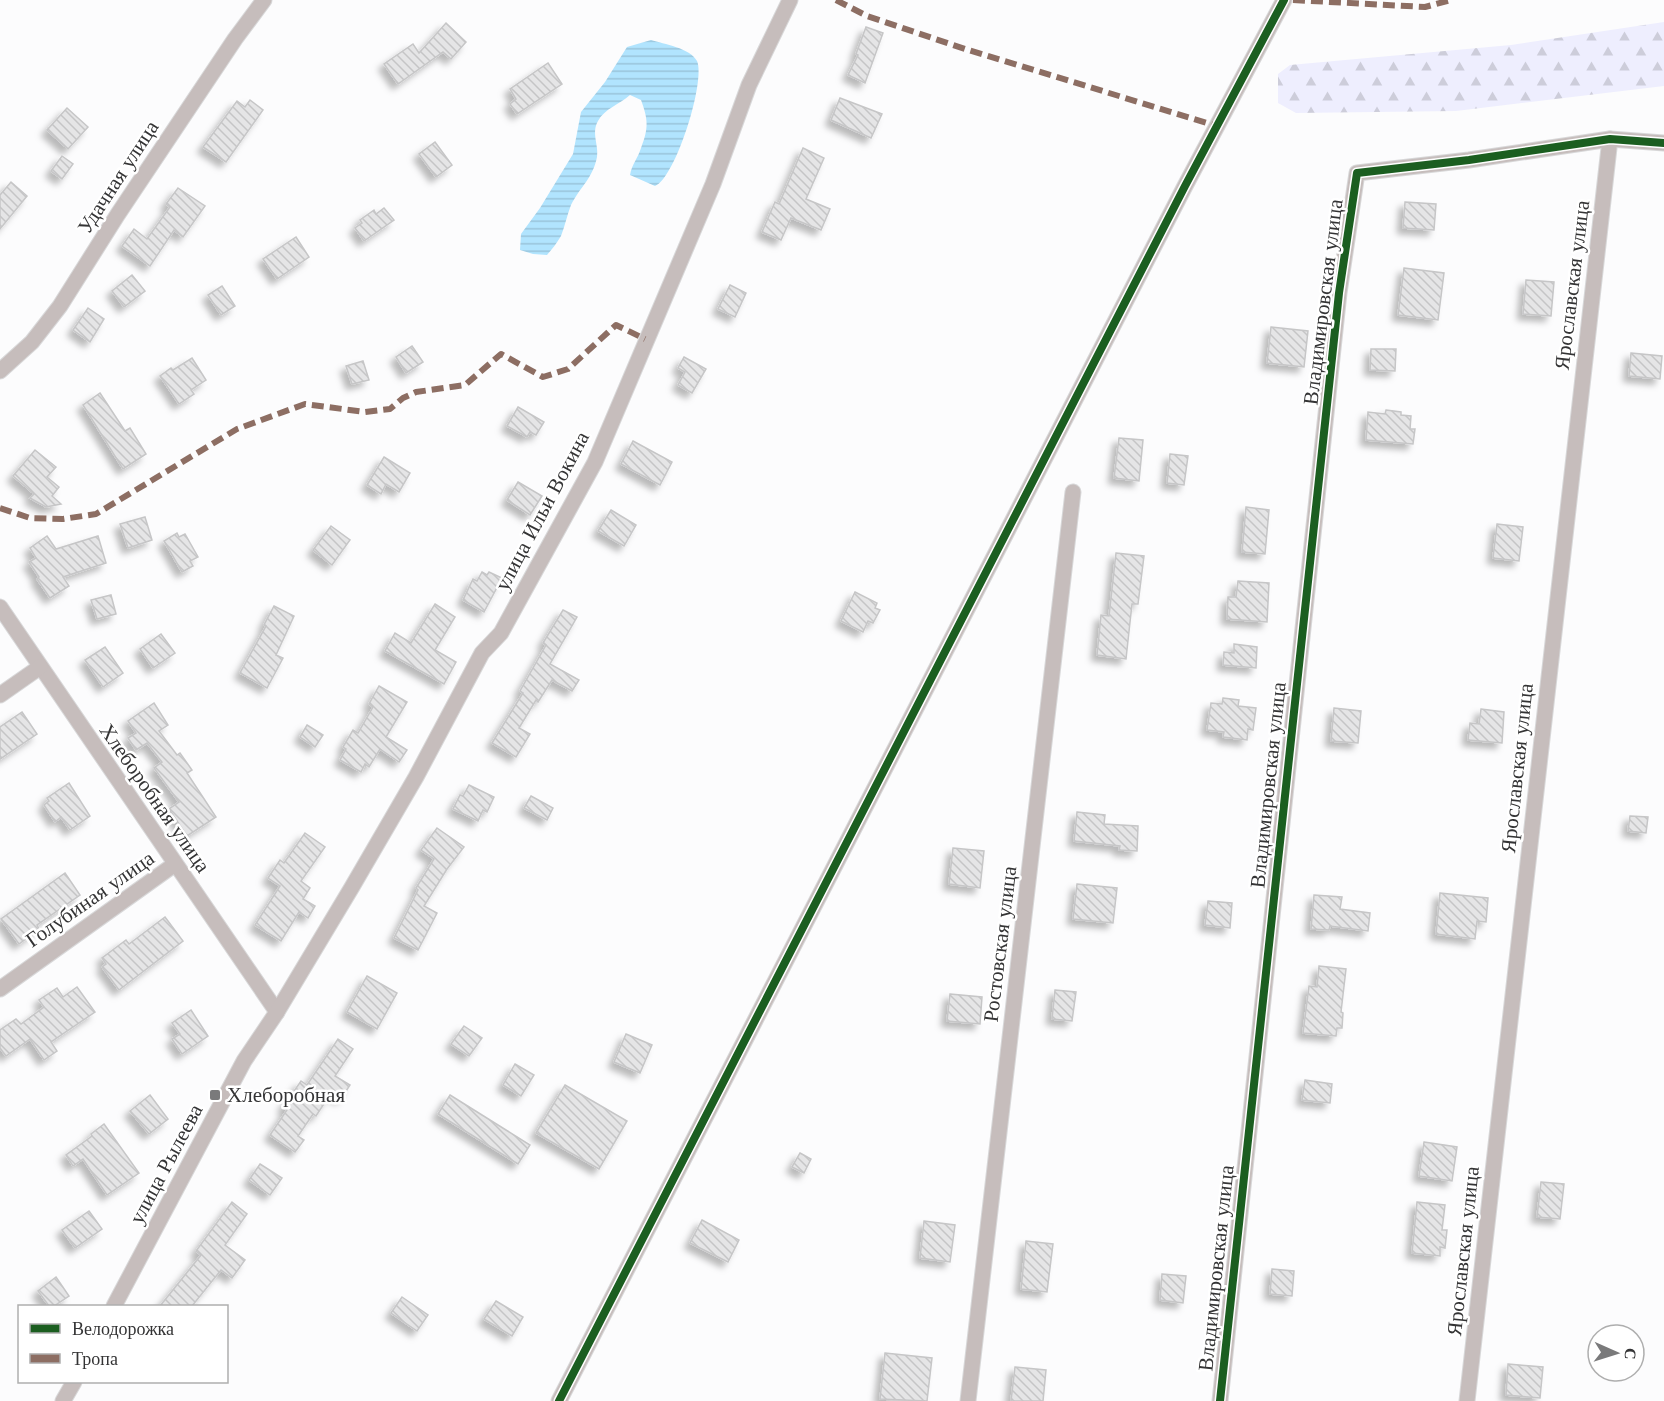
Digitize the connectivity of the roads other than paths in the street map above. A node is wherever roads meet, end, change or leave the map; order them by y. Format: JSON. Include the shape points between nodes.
{"nodes":[{"id":1,"x":264,"y":0,"type":"edge"},
{"id":2,"x":790,"y":0,"type":"edge"},
{"id":3,"x":1284,"y":0,"type":"edge"},
{"id":4,"x":1610,"y":139,"type":"junction"},
{"id":5,"x":1664,"y":143,"type":"edge"},
{"id":6,"x":0,"y":371,"type":"edge"},
{"id":7,"x":1073,"y":492,"type":"dead end"},
{"id":8,"x":0,"y":607,"type":"edge"},
{"id":9,"x":40,"y":667,"type":"junction"},
{"id":10,"x":0,"y":695,"type":"edge"},
{"id":11,"x":176,"y":864,"type":"junction"},
{"id":12,"x":0,"y":989,"type":"edge"},
{"id":13,"x":277,"y":1012,"type":"junction"},
{"id":14,"x":115,"y":1305,"type":"edge"},
{"id":15,"x":73,"y":1383,"type":"edge"},
{"id":16,"x":63,"y":1401,"type":"edge"},
{"id":17,"x":559,"y":1401,"type":"edge"},
{"id":18,"x":968,"y":1401,"type":"edge"},
{"id":19,"x":1220,"y":1401,"type":"edge"},
{"id":20,"x":1467,"y":1401,"type":"edge"}],
"edges":[{"from":1,"to":6,"type":"street","name":"Удачная улица","via":[[117,214],[60,306],[32,342]]},
{"from":2,"to":13,"type":"street","name":"улица Ильи Вокина","via":[[749,85],[713,183],[595,462],[501,633],[482,653],[416,777]]},
{"from":3,"to":17,"type":"street"},
{"from":4,"to":5,"type":"street"},
{"from":4,"to":19,"type":"street","name":"Владимировская улица","via":[[1357,173],[1339,293]]},
{"from":4,"to":20,"type":"street","name":"Ярославская улица"},
{"from":7,"to":18,"type":"street","name":"Ростовская улица"},
{"from":8,"to":9,"type":"street","name":"Хлеборобная улица"},
{"from":9,"to":10,"type":"street"},
{"from":9,"to":11,"type":"street","name":"Хлеборобная улица"},
{"from":11,"to":12,"type":"street","name":"Голубиная улица"},
{"from":11,"to":13,"type":"street","name":"Хлеборобная улица"},
{"from":13,"to":14,"type":"street","name":"улица Рылеева","via":[[244,1060]]},
{"from":15,"to":16,"type":"street"}]}
